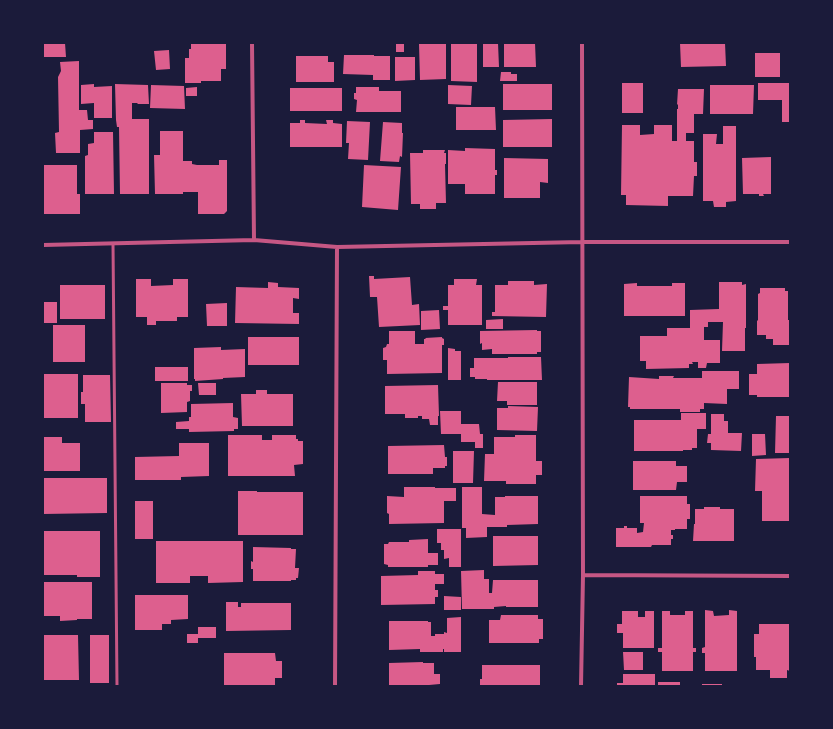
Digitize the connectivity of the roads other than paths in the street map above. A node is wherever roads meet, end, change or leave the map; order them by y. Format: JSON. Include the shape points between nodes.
{"nodes":[{"id":1,"x":252,"y":43,"type":"edge"},
{"id":2,"x":582,"y":43,"type":"edge"},
{"id":3,"x":254,"y":240,"type":"junction"},
{"id":4,"x":582,"y":242,"type":"junction"},
{"id":5,"x":790,"y":242,"type":"edge"},
{"id":6,"x":113,"y":244,"type":"junction"},
{"id":7,"x":43,"y":245,"type":"edge"},
{"id":8,"x":337,"y":247,"type":"junction"},
{"id":9,"x":582,"y":575,"type":"junction"},
{"id":10,"x":790,"y":576,"type":"edge"},
{"id":11,"x":117,"y":686,"type":"edge"},
{"id":12,"x":335,"y":686,"type":"edge"},
{"id":13,"x":581,"y":686,"type":"edge"}],
"edges":[{"from":1,"to":3,"type":"street"},
{"from":2,"to":4,"type":"street"},
{"from":3,"to":6,"type":"street"},
{"from":3,"to":8,"type":"street"},
{"from":4,"to":5,"type":"street"},
{"from":4,"to":8,"type":"street"},
{"from":4,"to":9,"type":"street"},
{"from":6,"to":7,"type":"street"},
{"from":6,"to":11,"type":"lane"},
{"from":8,"to":12,"type":"street"},
{"from":9,"to":10,"type":"street"},
{"from":9,"to":13,"type":"street"}]}
